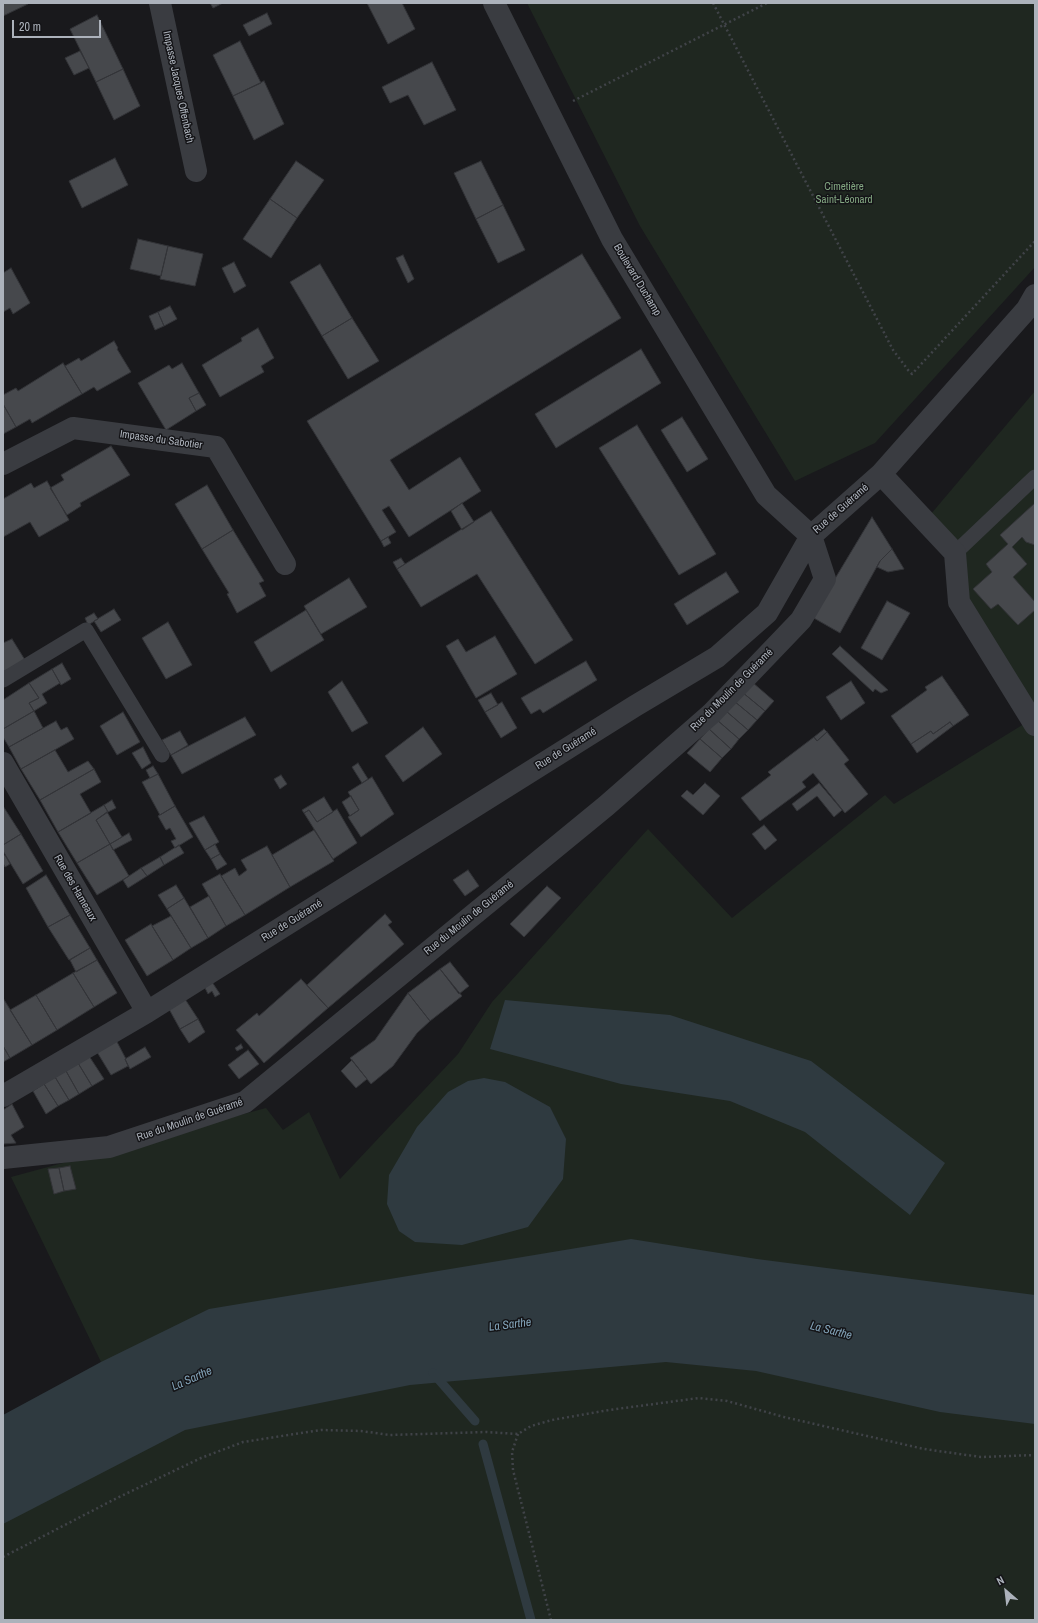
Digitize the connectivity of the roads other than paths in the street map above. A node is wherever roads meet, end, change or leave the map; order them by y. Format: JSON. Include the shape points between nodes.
{"nodes":[{"id":1,"x":160,"y":3,"type":"edge"},
{"id":2,"x":494,"y":3,"type":"edge"},
{"id":3,"x":196,"y":171,"type":"dead end"},
{"id":4,"x":1035,"y":295,"type":"edge"},
{"id":5,"x":3,"y":464,"type":"edge"},
{"id":6,"x":881,"y":474,"type":"junction"},
{"id":7,"x":1035,"y":476,"type":"edge"},
{"id":8,"x":811,"y":536,"type":"junction"},
{"id":9,"x":955,"y":553,"type":"junction"},
{"id":10,"x":285,"y":564,"type":"dead end"},
{"id":11,"x":3,"y":680,"type":"edge"},
{"id":12,"x":1035,"y":725,"type":"edge"},
{"id":13,"x":162,"y":755,"type":"dead end"},
{"id":14,"x":3,"y":763,"type":"edge"},
{"id":15,"x":147,"y":1012,"type":"junction"},
{"id":16,"x":3,"y":1096,"type":"edge"},
{"id":17,"x":3,"y":1158,"type":"edge"}],
"edges":[{"from":1,"to":3,"type":"street","name":"Impasse Jacques Offenbach"},
{"from":2,"to":8,"type":"street","name":"Boulevard Duchamp","via":[[612,239],[766,495]]},
{"from":4,"to":6,"type":"street","name":"Rue de Guéramé","via":[[1027,309]]},
{"from":5,"to":10,"type":"street","name":"Impasse du Sabotier","via":[[73,428],[216,447]]},
{"from":6,"to":8,"type":"street","name":"Rue de Guéramé"},
{"from":6,"to":9,"type":"street"},
{"from":7,"to":9,"type":"lane"},
{"from":8,"to":15,"type":"street","name":"Rue de Guéramé","via":[[767,613],[717,657],[628,710]]},
{"from":8,"to":17,"type":"street","name":"Rue du Moulin de Guéramé","via":[[825,579],[800,620],[711,714],[606,806],[245,1102],[109,1147]]},
{"from":9,"to":12,"type":"street","via":[[959,602]]},
{"from":11,"to":13,"type":"lane","via":[[86,630]]},
{"from":14,"to":15,"type":"street","name":"Rue des Hameaux"},
{"from":15,"to":16,"type":"street","name":"Rue de Guéramé"}]}
